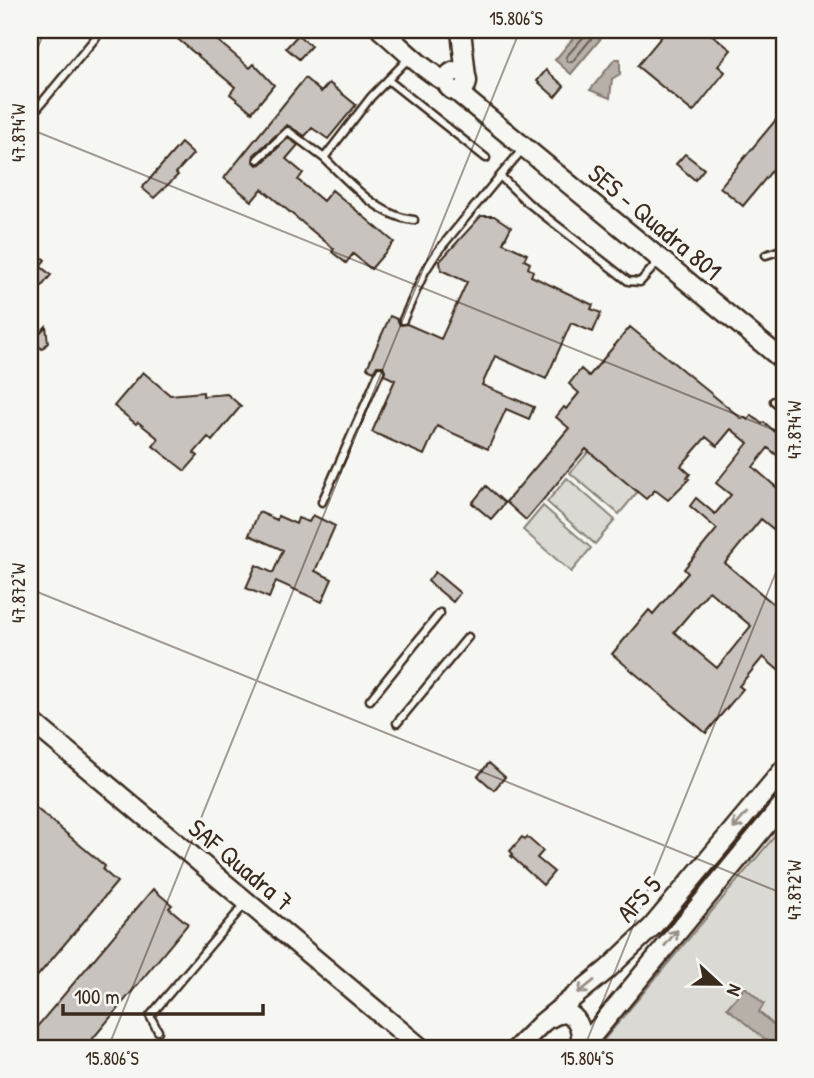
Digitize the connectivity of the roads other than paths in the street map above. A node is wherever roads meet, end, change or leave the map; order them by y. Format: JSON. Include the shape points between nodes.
{"nodes":[{"id":1,"x":102,"y":30,"type":"edge"},
{"id":2,"x":382,"y":30,"type":"edge"},
{"id":3,"x":460,"y":30,"type":"edge"},
{"id":4,"x":409,"y":53,"type":"junction"},
{"id":5,"x":388,"y":80,"type":"junction"},
{"id":6,"x":456,"y":80,"type":"junction"},
{"id":7,"x":30,"y":117,"type":"edge"},
{"id":8,"x":524,"y":148,"type":"junction"},
{"id":9,"x":324,"y":158,"type":"junction"},
{"id":10,"x":486,"y":158,"type":"dead end"},
{"id":11,"x":258,"y":159,"type":"dead end"},
{"id":12,"x":500,"y":176,"type":"junction"},
{"id":13,"x":414,"y":220,"type":"dead end"},
{"id":14,"x":784,"y":249,"type":"edge"},
{"id":15,"x":766,"y":255,"type":"dead end"},
{"id":16,"x":660,"y":260,"type":"junction"},
{"id":17,"x":403,"y":320,"type":"dead end"},
{"id":18,"x":784,"y":361,"type":"edge"},
{"id":19,"x":380,"y":371,"type":"dead end"},
{"id":20,"x":774,"y":401,"type":"dead end"},
{"id":21,"x":784,"y":410,"type":"edge"},
{"id":22,"x":322,"y":502,"type":"dead end"},
{"id":23,"x":440,"y":613,"type":"dead end"},
{"id":24,"x":468,"y":637,"type":"dead end"},
{"id":25,"x":370,"y":699,"type":"dead end"},
{"id":26,"x":30,"y":720,"type":"edge"},
{"id":27,"x":397,"y":723,"type":"dead end"},
{"id":28,"x":784,"y":769,"type":"edge"},
{"id":29,"x":784,"y":803,"type":"edge"},
{"id":30,"x":246,"y":903,"type":"junction"},
{"id":31,"x":542,"y":1023,"type":"junction"},
{"id":32,"x":158,"y":1031,"type":"dead end"},
{"id":33,"x":421,"y":1048,"type":"edge"},
{"id":34,"x":517,"y":1048,"type":"edge"},
{"id":35,"x":581,"y":1048,"type":"edge"}],
"edges":[{"from":1,"to":7,"type":"lane"},
{"from":2,"to":4,"type":"street","name":"SES - Quadra 801"},
{"from":3,"to":6,"type":"street"},
{"from":4,"to":5,"type":"lane"},
{"from":4,"to":6,"type":"street","name":"SES - Quadra 801"},
{"from":5,"to":9,"type":"lane"},
{"from":5,"to":10,"type":"lane"},
{"from":6,"to":8,"type":"street","name":"SES - Quadra 801"},
{"from":8,"to":12,"type":"lane"},
{"from":8,"to":16,"type":"street","name":"SES - Quadra 801"},
{"from":9,"to":11,"type":"lane","via":[[285,131]]},
{"from":9,"to":13,"type":"lane","via":[[382,210]]},
{"from":12,"to":16,"type":"lane","via":[[628,281],[640,282]]},
{"from":12,"to":17,"type":"lane","via":[[438,251]]},
{"from":14,"to":15,"type":"lane"},
{"from":16,"to":18,"type":"street","name":"SES - Quadra 801"},
{"from":19,"to":22,"type":"lane"},
{"from":20,"to":21,"type":"lane"},
{"from":23,"to":25,"type":"lane"},
{"from":24,"to":27,"type":"lane"},
{"from":26,"to":30,"type":"street","name":"SAF Quadra 7"},
{"from":28,"to":31,"type":"street","name":"AFS 5","one_way":true,"via":[[652,927]]},
{"from":35,"to":29,"type":"street","name":"AFS 5","one_way":true},
{"from":30,"to":32,"type":"lane","via":[[150,1016]]},
{"from":30,"to":33,"type":"street","name":"SAF Quadra 7"},
{"from":31,"to":34,"type":"street","name":"AFS 5"},
{"from":31,"to":35,"type":"street","via":[[556,1014],[574,1018],[582,1033]]}]}
